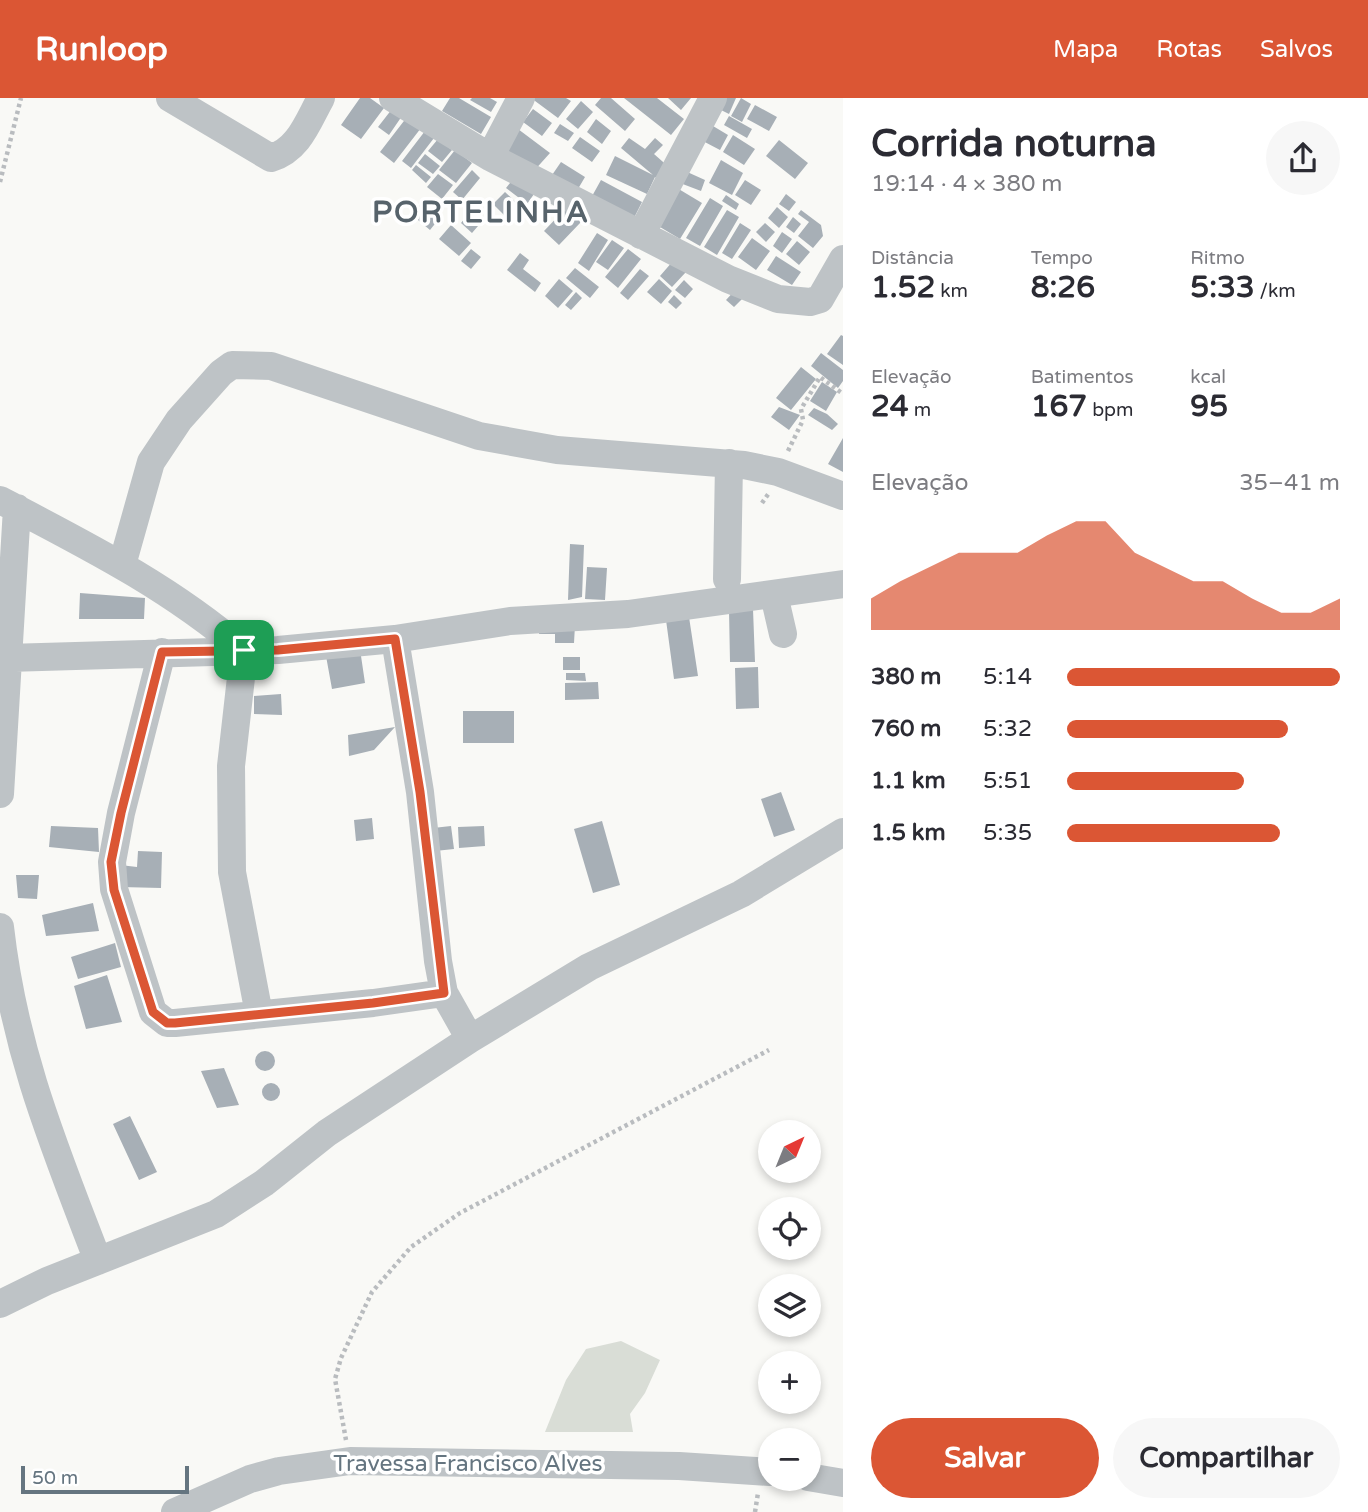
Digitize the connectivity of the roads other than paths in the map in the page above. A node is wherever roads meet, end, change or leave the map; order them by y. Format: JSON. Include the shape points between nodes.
{"nodes":[{"id":1,"x":170,"y":98,"type":"edge"},
{"id":2,"x":321,"y":98,"type":"edge"},
{"id":3,"x":393,"y":98,"type":"edge"},
{"id":4,"x":521,"y":98,"type":"edge"},
{"id":5,"x":713,"y":98,"type":"edge"},
{"id":6,"x":490,"y":157,"type":"junction"},
{"id":7,"x":641,"y":235,"type":"junction"},
{"id":8,"x":843,"y":259,"type":"edge"},
{"id":9,"x":729,"y":463,"type":"junction"},
{"id":10,"x":843,"y":496,"type":"edge"},
{"id":11,"x":8,"y":504,"type":"edge"},
{"id":12,"x":122,"y":565,"type":"junction"},
{"id":13,"x":727,"y":579,"type":"dead end"},
{"id":14,"x":843,"y":584,"type":"edge"},
{"id":15,"x":774,"y":595,"type":"junction"},
{"id":16,"x":783,"y":634,"type":"dead end"},
{"id":17,"x":395,"y":639,"type":"junction"},
{"id":18,"x":244,"y":650,"type":"junction"},
{"id":19,"x":162,"y":652,"type":"junction"},
{"id":20,"x":7,"y":658,"type":"junction"},
{"id":21,"x":0,"y":794,"type":"edge"},
{"id":22,"x":843,"y":832,"type":"edge"},
{"id":23,"x":0,"y":927,"type":"edge"},
{"id":24,"x":444,"y":993,"type":"junction"},
{"id":25,"x":259,"y":1014,"type":"junction"},
{"id":26,"x":470,"y":1039,"type":"junction"},
{"id":27,"x":98,"y":1261,"type":"junction"},
{"id":28,"x":0,"y":1304,"type":"edge"},
{"id":29,"x":758,"y":1471,"type":"edge"},
{"id":30,"x":821,"y":1479,"type":"edge"},
{"id":31,"x":843,"y":1483,"type":"edge"},
{"id":32,"x":175,"y":1512,"type":"edge"}],
"edges":[{"from":1,"to":2,"type":"street","via":[[271,158],[298,140]]},
{"from":3,"to":6,"type":"street"},
{"from":4,"to":6,"type":"street"},
{"from":5,"to":7,"type":"street"},
{"from":6,"to":7,"type":"street"},
{"from":7,"to":8,"type":"street","via":[[728,279],[797,302],[820,299]]},
{"from":9,"to":10,"type":"street","via":[[778,472]]},
{"from":9,"to":12,"type":"street","via":[[557,450],[502,441],[271,366],[232,365],[179,420],[150,462]]},
{"from":9,"to":13,"type":"street"},
{"from":11,"to":12,"type":"street"},
{"from":11,"to":20,"type":"street"},
{"from":12,"to":18,"type":"street","via":[[201,614]]},
{"from":14,"to":15,"type":"street"},
{"from":15,"to":16,"type":"street"},
{"from":15,"to":17,"type":"street","via":[[628,614],[510,621]]},
{"from":17,"to":18,"type":"street"},
{"from":17,"to":24,"type":"street","via":[[420,792]]},
{"from":18,"to":19,"type":"street"},
{"from":18,"to":25,"type":"street","via":[[231,766],[232,872]]},
{"from":19,"to":20,"type":"street"},
{"from":19,"to":25,"type":"street","via":[[111,862],[114,890],[159,1019],[175,1023]]},
{"from":20,"to":21,"type":"street"},
{"from":22,"to":26,"type":"street","via":[[740,894],[589,967]]},
{"from":23,"to":27,"type":"street","via":[[23,1055]]},
{"from":24,"to":25,"type":"street"},
{"from":24,"to":26,"type":"street"},
{"from":26,"to":27,"type":"street","via":[[327,1133],[216,1214]]},
{"from":27,"to":28,"type":"street"},
{"from":29,"to":32,"type":"street","name":"Travessa Francisco Alves","via":[[350,1461],[279,1471]]},
{"from":30,"to":31,"type":"street"}]}
